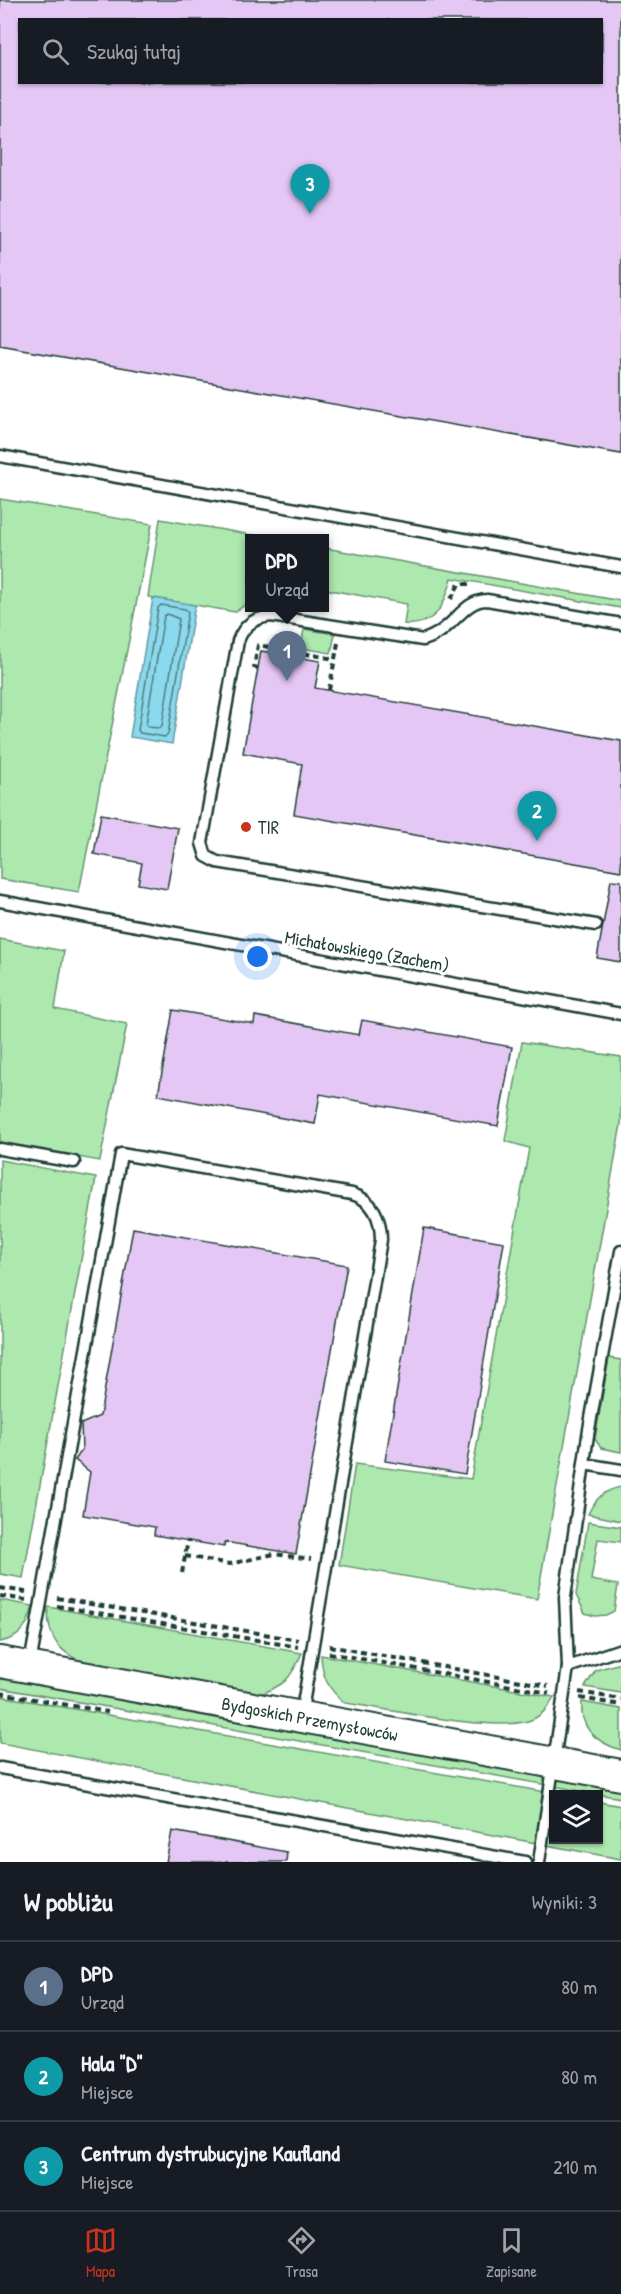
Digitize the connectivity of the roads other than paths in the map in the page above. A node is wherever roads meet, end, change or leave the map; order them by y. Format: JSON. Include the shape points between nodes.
{"nodes":[{"id":1,"x":0,"y":456,"type":"edge"},
{"id":2,"x":621,"y":567,"type":"edge"},
{"id":3,"x":621,"y":624,"type":"edge"},
{"id":4,"x":0,"y":901,"type":"edge"},
{"id":5,"x":596,"y":925,"type":"dead end"},
{"id":6,"x":621,"y":1014,"type":"edge"},
{"id":7,"x":0,"y":1149,"type":"edge"},
{"id":8,"x":74,"y":1162,"type":"dead end"},
{"id":9,"x":621,"y":1251,"type":"edge"},
{"id":10,"x":616,"y":1309,"type":"edge"},
{"id":11,"x":584,"y":1464,"type":"junction"},
{"id":12,"x":621,"y":1470,"type":"edge"},
{"id":13,"x":621,"y":1649,"type":"edge"},
{"id":14,"x":8,"y":1665,"type":"edge"},
{"id":15,"x":567,"y":1667,"type":"junction"},
{"id":16,"x":300,"y":1717,"type":"junction"},
{"id":17,"x":554,"y":1762,"type":"junction"},
{"id":18,"x":0,"y":1768,"type":"edge"},
{"id":19,"x":621,"y":1774,"type":"edge"},
{"id":20,"x":525,"y":1862,"type":"edge"},
{"id":21,"x":538,"y":1862,"type":"edge"}],
"edges":[{"from":1,"to":2,"type":"lane"},
{"from":3,"to":5,"type":"lane","via":[[487,600],[474,602],[443,632],[423,640],[271,616],[253,620],[238,641],[202,843],[206,855],[217,862]]},
{"from":4,"to":6,"type":"lane","name":"Michałowskiego (Zachem)"},
{"from":7,"to":8,"type":"lane"},
{"from":9,"to":10,"type":"lane"},
{"from":10,"to":11,"type":"lane"},
{"from":11,"to":12,"type":"lane"},
{"from":11,"to":15,"type":"lane","via":[[565,1597]]},
{"from":13,"to":15,"type":"lane"},
{"from":14,"to":16,"type":"street","name":"Bydgoskich Przemysłowców"},
{"from":14,"to":16,"type":"lane","via":[[121,1154],[352,1194],[365,1199],[375,1210],[381,1240]]},
{"from":15,"to":17,"type":"lane"},
{"from":16,"to":17,"type":"street","name":"Bydgoskich Przemysłowców"},
{"from":17,"to":19,"type":"street","name":"Bydgoskich Przemysłowców"},
{"from":17,"to":21,"type":"lane"},
{"from":18,"to":20,"type":"lane"}]}
